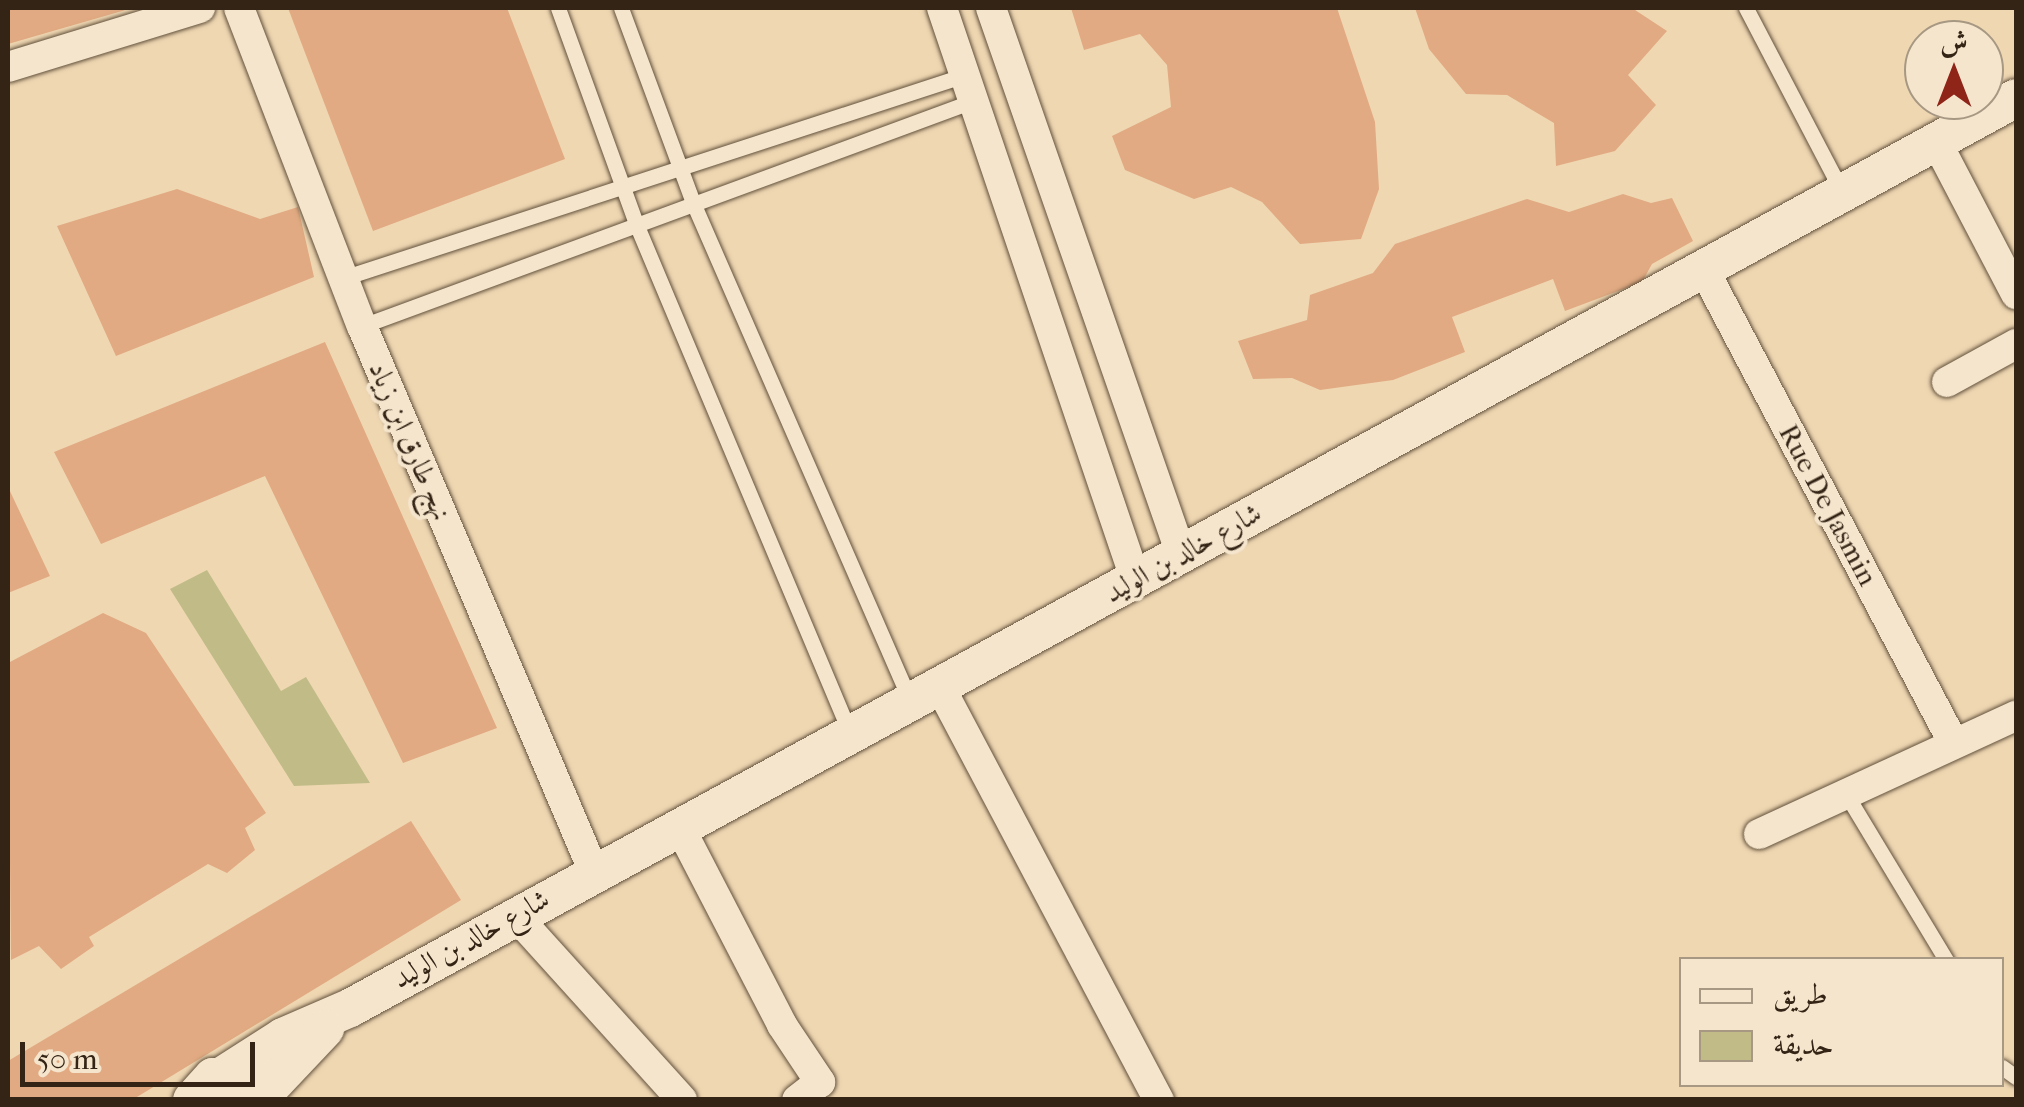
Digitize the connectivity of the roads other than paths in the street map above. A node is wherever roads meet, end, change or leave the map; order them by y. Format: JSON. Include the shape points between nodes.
{"nodes":[{"id":1,"x":200,"y":8,"type":"edge"},
{"id":2,"x":239,"y":8,"type":"edge"},
{"id":3,"x":558,"y":8,"type":"edge"},
{"id":4,"x":621,"y":8,"type":"edge"},
{"id":5,"x":942,"y":8,"type":"edge"},
{"id":6,"x":992,"y":8,"type":"edge"},
{"id":7,"x":1746,"y":8,"type":"edge"},
{"id":8,"x":8,"y":67,"type":"edge"},
{"id":9,"x":969,"y":88,"type":"junction"},
{"id":10,"x":2016,"y":98,"type":"edge"},
{"id":11,"x":1936,"y":141,"type":"junction"},
{"id":12,"x":682,"y":170,"type":"junction"},
{"id":13,"x":624,"y":190,"type":"junction"},
{"id":14,"x":1842,"y":192,"type":"junction"},
{"id":15,"x":694,"y":205,"type":"junction"},
{"id":16,"x":637,"y":226,"type":"junction"},
{"id":17,"x":1702,"y":266,"type":"junction"},
{"id":18,"x":343,"y":278,"type":"junction"},
{"id":19,"x":2016,"y":294,"type":"edge"},
{"id":20,"x":362,"y":326,"type":"junction"},
{"id":21,"x":2016,"y":344,"type":"edge"},
{"id":22,"x":1946,"y":382,"type":"dead end"},
{"id":23,"x":1181,"y":554,"type":"junction"},
{"id":24,"x":1136,"y":581,"type":"junction"},
{"id":25,"x":924,"y":693,"type":"junction"},
{"id":26,"x":2016,"y":716,"type":"edge"},
{"id":27,"x":850,"y":734,"type":"junction"},
{"id":28,"x":1954,"y":744,"type":"junction"},
{"id":29,"x":1846,"y":794,"type":"junction"},
{"id":30,"x":680,"y":826,"type":"junction"},
{"id":31,"x":1759,"y":834,"type":"dead end"},
{"id":32,"x":593,"y":870,"type":"junction"},
{"id":33,"x":515,"y":915,"type":"junction"},
{"id":34,"x":1944,"y":957,"type":"edge"},
{"id":35,"x":350,"y":1008,"type":"junction"},
{"id":36,"x":208,"y":1092,"type":"edge"},
{"id":37,"x":816,"y":1094,"type":"edge"},
{"id":38,"x":258,"y":1100,"type":"edge"},
{"id":39,"x":682,"y":1100,"type":"edge"},
{"id":40,"x":1158,"y":1100,"type":"edge"}],
"edges":[{"from":1,"to":8,"type":"street"},
{"from":2,"to":18,"type":"street","name":"نهج طارق ابن زياد"},
{"from":3,"to":13,"type":"lane"},
{"from":4,"to":12,"type":"lane"},
{"from":5,"to":9,"type":"street"},
{"from":6,"to":23,"type":"street"},
{"from":7,"to":14,"type":"lane"},
{"from":9,"to":12,"type":"lane"},
{"from":9,"to":15,"type":"lane"},
{"from":9,"to":24,"type":"street"},
{"from":10,"to":11,"type":"street","name":"شارع خالد بن الوليد"},
{"from":11,"to":14,"type":"street","name":"شارع خالد بن الوليد"},
{"from":11,"to":19,"type":"street"},
{"from":12,"to":13,"type":"lane"},
{"from":12,"to":15,"type":"lane"},
{"from":13,"to":16,"type":"lane"},
{"from":13,"to":18,"type":"lane"},
{"from":14,"to":17,"type":"street","name":"شارع خالد بن الوليد"},
{"from":15,"to":16,"type":"lane"},
{"from":15,"to":25,"type":"lane"},
{"from":16,"to":20,"type":"lane"},
{"from":16,"to":27,"type":"lane"},
{"from":17,"to":23,"type":"street","name":"شارع خالد بن الوليد"},
{"from":17,"to":28,"type":"street","name":"Rue De Jasmin"},
{"from":18,"to":20,"type":"street","name":"نهج طارق ابن زياد"},
{"from":20,"to":32,"type":"street","name":"نهج طارق ابن زياد"},
{"from":21,"to":22,"type":"street"},
{"from":23,"to":24,"type":"street","name":"شارع خالد بن الوليد"},
{"from":24,"to":25,"type":"street","name":"شارع خالد بن الوليد"},
{"from":25,"to":27,"type":"street","name":"شارع خالد بن الوليد"},
{"from":25,"to":40,"type":"street"},
{"from":26,"to":28,"type":"street"},
{"from":27,"to":30,"type":"street","name":"شارع خالد بن الوليد"},
{"from":28,"to":29,"type":"street"},
{"from":29,"to":31,"type":"street"},
{"from":29,"to":34,"type":"lane"},
{"from":30,"to":32,"type":"street","name":"شارع خالد بن الوليد"},
{"from":30,"to":37,"type":"street"},
{"from":32,"to":33,"type":"street","name":"شارع خالد بن الوليد"},
{"from":33,"to":35,"type":"street","name":"شارع خالد بن الوليد"},
{"from":33,"to":39,"type":"street"},
{"from":35,"to":36,"type":"street","name":"شارع خالد بن الوليد","via":[[283,1037]]},
{"from":35,"to":38,"type":"street","name":"شارع خالد بن الوليد"}]}
